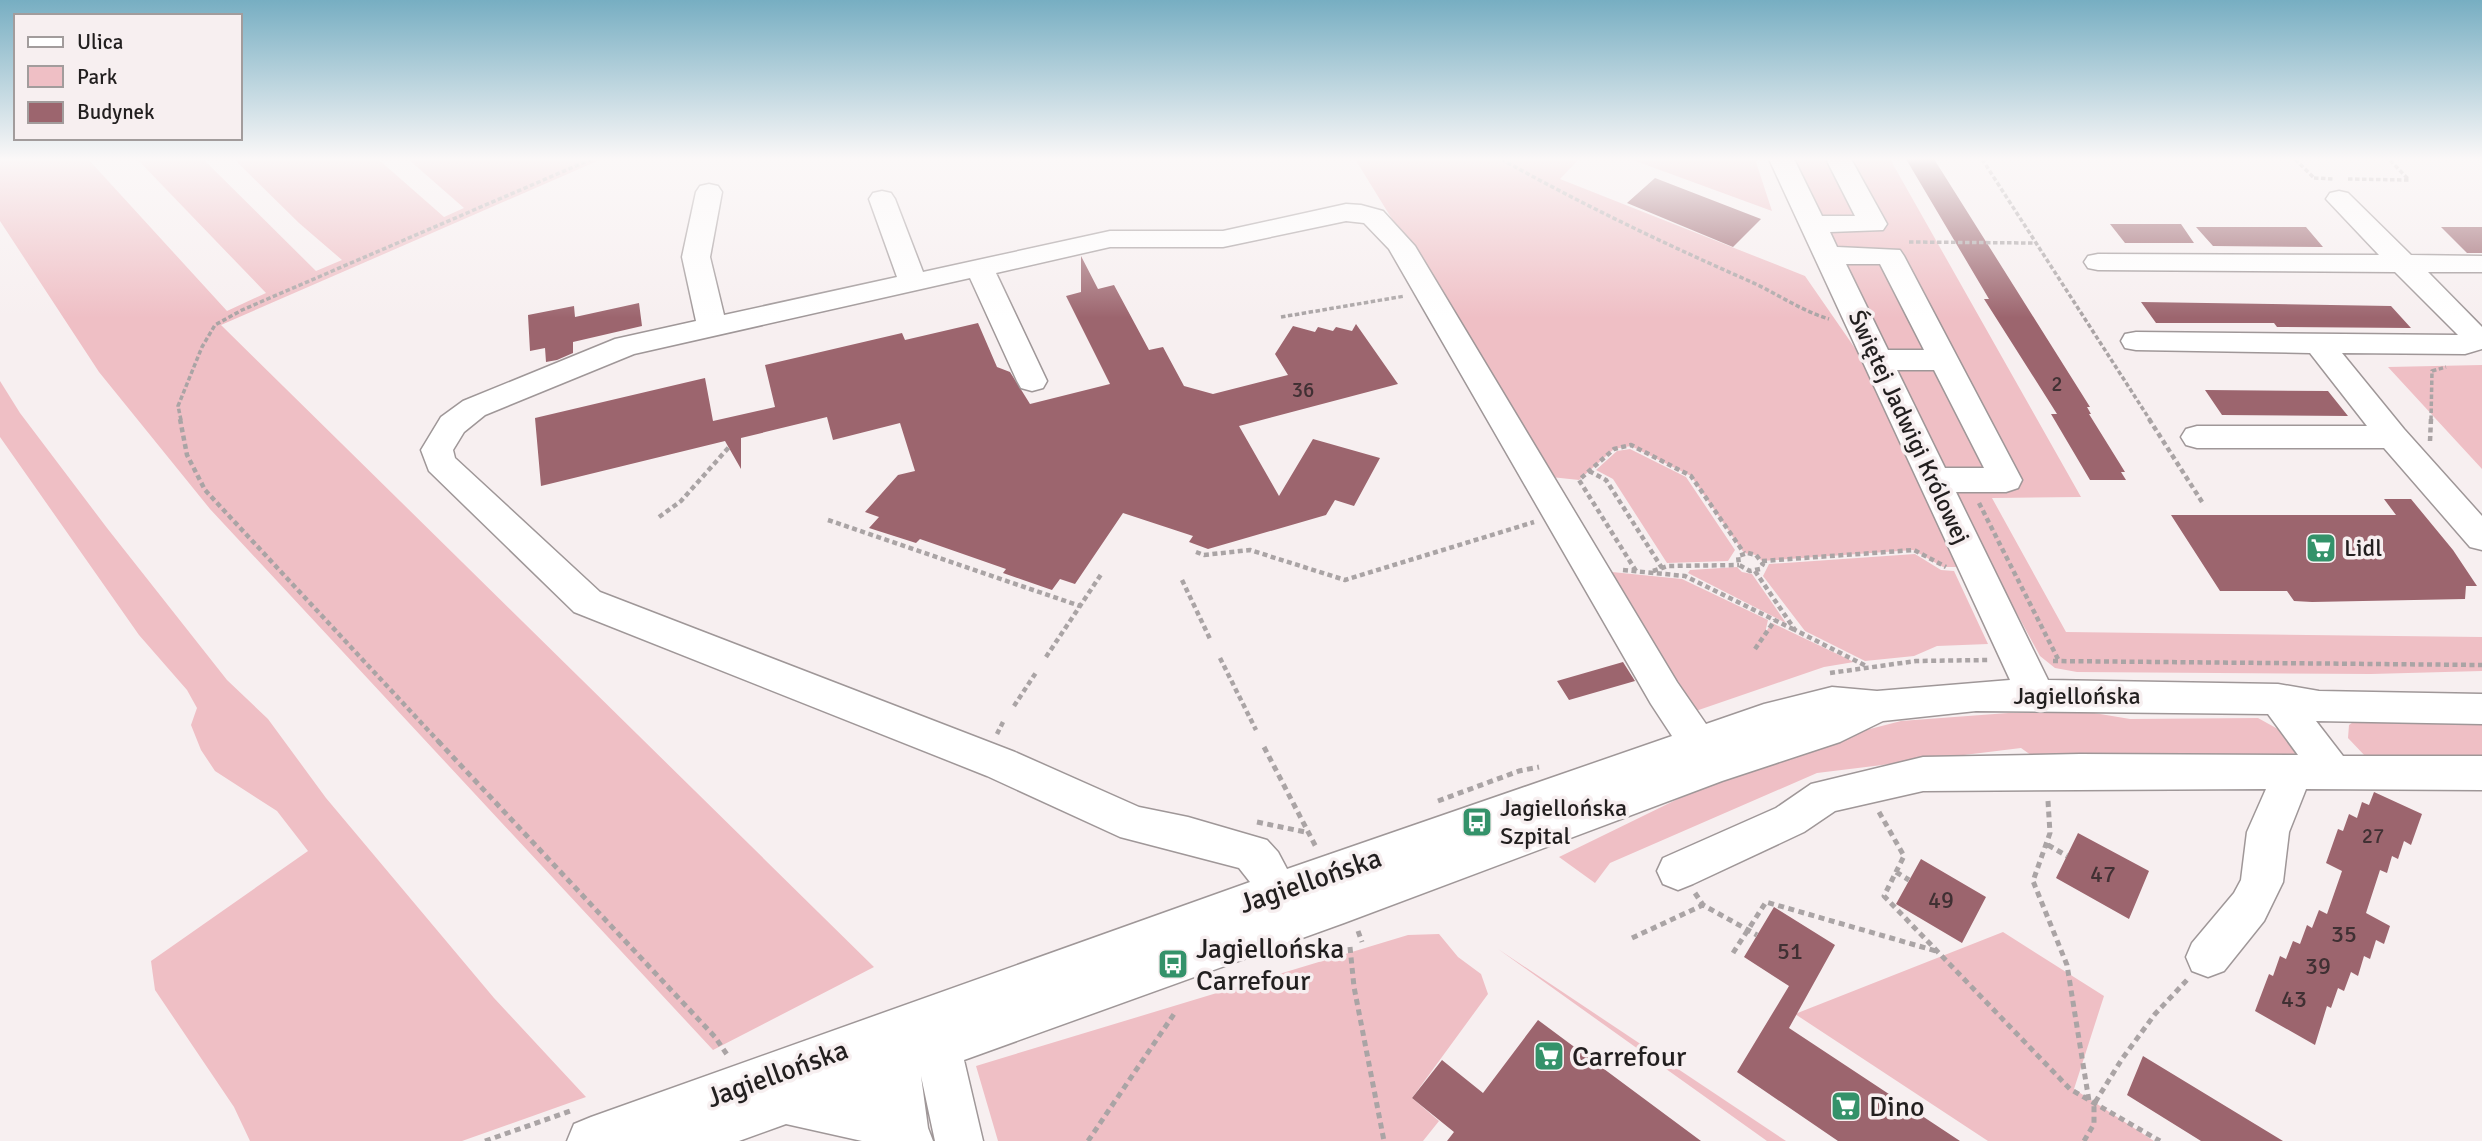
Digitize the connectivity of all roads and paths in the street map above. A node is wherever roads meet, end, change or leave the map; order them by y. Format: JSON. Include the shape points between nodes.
{"nodes":[{"id":1,"x":469,"y":212,"type":"edge"},
{"id":2,"x":705,"y":212,"type":"edge"},
{"id":3,"x":887,"y":212,"type":"edge"},
{"id":4,"x":1601,"y":212,"type":"edge"},
{"id":5,"x":1807,"y":212,"type":"edge"},
{"id":6,"x":1867,"y":212,"type":"edge"},
{"id":7,"x":2015,"y":212,"type":"edge"},
{"id":8,"x":2352,"y":212,"type":"edge"},
{"id":9,"x":1813,"y":224,"type":"junction"},
{"id":10,"x":2034,"y":243,"type":"junction"},
{"id":11,"x":1827,"y":255,"type":"junction"},
{"id":12,"x":1890,"y":256,"type":"junction"},
{"id":13,"x":2098,"y":262,"type":"dead end"},
{"id":14,"x":2482,"y":264,"type":"edge"},
{"id":15,"x":2405,"y":265,"type":"junction"},
{"id":16,"x":979,"y":267,"type":"junction"},
{"id":17,"x":913,"y":281,"type":"junction"},
{"id":18,"x":1412,"y":295,"type":"dead end"},
{"id":19,"x":1281,"y":317,"type":"dead end"},
{"id":20,"x":1859,"y":321,"type":"junction"},
{"id":21,"x":712,"y":326,"type":"junction"},
{"id":22,"x":2136,"y":341,"type":"dead end"},
{"id":23,"x":2318,"y":343,"type":"junction"},
{"id":24,"x":2447,"y":345,"type":"junction"},
{"id":25,"x":1877,"y":360,"type":"junction"},
{"id":26,"x":1944,"y":360,"type":"junction"},
{"id":27,"x":1032,"y":382,"type":"dead end"},
{"id":28,"x":2197,"y":437,"type":"dead end"},
{"id":29,"x":2393,"y":437,"type":"junction"},
{"id":30,"x":730,"y":446,"type":"dead end"},
{"id":31,"x":2428,"y":448,"type":"dead end"},
{"id":32,"x":1589,"y":471,"type":"junction"},
{"id":33,"x":1934,"y":480,"type":"junction"},
{"id":34,"x":2204,"y":505,"type":"dead end"},
{"id":35,"x":659,"y":517,"type":"dead end"},
{"id":36,"x":828,"y":520,"type":"dead end"},
{"id":37,"x":1540,"y":521,"type":"dead end"},
{"id":38,"x":2482,"y":538,"type":"edge"},
{"id":39,"x":1196,"y":552,"type":"dead end"},
{"id":40,"x":1744,"y":553,"type":"junction"},
{"id":41,"x":1762,"y":561,"type":"junction"},
{"id":42,"x":1739,"y":565,"type":"junction"},
{"id":43,"x":1682,"y":566,"type":"junction"},
{"id":44,"x":1951,"y":567,"type":"dead end"},
{"id":45,"x":1612,"y":568,"type":"dead end"},
{"id":46,"x":1662,"y":568,"type":"junction"},
{"id":47,"x":1636,"y":571,"type":"junction"},
{"id":48,"x":1755,"y":571,"type":"junction"},
{"id":49,"x":1648,"y":572,"type":"junction"},
{"id":50,"x":1102,"y":573,"type":"dead end"},
{"id":51,"x":1685,"y":576,"type":"junction"},
{"id":52,"x":1182,"y":580,"type":"dead end"},
{"id":53,"x":1080,"y":606,"type":"junction"},
{"id":54,"x":1775,"y":620,"type":"junction"},
{"id":55,"x":1795,"y":630,"type":"junction"},
{"id":56,"x":1212,"y":641,"type":"dead end"},
{"id":57,"x":1755,"y":649,"type":"dead end"},
{"id":58,"x":1046,"y":657,"type":"dead end"},
{"id":59,"x":1220,"y":658,"type":"dead end"},
{"id":60,"x":2000,"y":660,"type":"dead end"},
{"id":61,"x":1916,"y":661,"type":"dead end"},
{"id":62,"x":2482,"y":665,"type":"edge"},
{"id":63,"x":1868,"y":667,"type":"dead end"},
{"id":64,"x":1037,"y":671,"type":"dead end"},
{"id":65,"x":2043,"y":678,"type":"junction"},
{"id":66,"x":2482,"y":686,"type":"edge"},
{"id":67,"x":2278,"y":699,"type":"junction"},
{"id":68,"x":1014,"y":706,"type":"dead end"},
{"id":69,"x":2482,"y":709,"type":"edge"},
{"id":70,"x":1256,"y":730,"type":"dead end"},
{"id":71,"x":1264,"y":747,"type":"dead end"},
{"id":72,"x":1705,"y":756,"type":"junction"},
{"id":73,"x":2034,"y":772,"type":"junction"},
{"id":74,"x":2292,"y":773,"type":"junction"},
{"id":75,"x":2333,"y":773,"type":"junction"},
{"id":76,"x":2482,"y":773,"type":"edge"},
{"id":77,"x":1865,"y":786,"type":"junction"},
{"id":78,"x":2048,"y":845,"type":"junction"},
{"id":79,"x":1319,"y":853,"type":"dead end"},
{"id":80,"x":2067,"y":856,"type":"dead end"},
{"id":81,"x":1678,"y":871,"type":"joint"},
{"id":82,"x":1896,"y":872,"type":"junction"},
{"id":83,"x":1909,"y":880,"type":"dead end"},
{"id":84,"x":1703,"y":905,"type":"junction"},
{"id":85,"x":1283,"y":908,"type":"junction"},
{"id":86,"x":1747,"y":928,"type":"junction"},
{"id":87,"x":1757,"y":935,"type":"dead end"},
{"id":88,"x":1632,"y":938,"type":"dead end"},
{"id":89,"x":1350,"y":947,"type":"dead end"},
{"id":90,"x":1937,"y":951,"type":"junction"},
{"id":91,"x":1734,"y":953,"type":"dead end"},
{"id":92,"x":2208,"y":957,"type":"joint"},
{"id":93,"x":1174,"y":1014,"type":"dead end"},
{"id":94,"x":934,"y":1031,"type":"junction"},
{"id":95,"x":892,"y":1046,"type":"junction"},
{"id":96,"x":728,"y":1056,"type":"dead end"},
{"id":97,"x":785,"y":1100,"type":"junction"},
{"id":98,"x":2092,"y":1103,"type":"junction"},
{"id":99,"x":591,"y":1141,"type":"edge"},
{"id":100,"x":672,"y":1141,"type":"edge"},
{"id":101,"x":908,"y":1141,"type":"edge"},
{"id":102,"x":959,"y":1141,"type":"edge"},
{"id":103,"x":1088,"y":1141,"type":"edge"},
{"id":104,"x":1384,"y":1141,"type":"edge"},
{"id":105,"x":2084,"y":1141,"type":"edge"},
{"id":106,"x":2160,"y":1141,"type":"edge"}],
"edges":[{"from":1,"to":96,"type":"path","via":[[215,325],[178,406],[187,456],[205,490]]},
{"from":2,"to":21,"type":"street","via":[[696,257]]},
{"from":3,"to":17,"type":"street"},
{"from":4,"to":20,"type":"path","via":[[1751,281],[1805,312]]},
{"from":5,"to":9,"type":"street","name":"Świętej Jadwigi Królowej"},
{"from":6,"to":9,"type":"street","via":[[1873,224]]},
{"from":7,"to":10,"type":"path"},
{"from":8,"to":15,"type":"street"},
{"from":9,"to":11,"type":"street","name":"Świętej Jadwigi Królowej"},
{"from":10,"to":12,"type":"path","via":[[1896,242]]},
{"from":10,"to":34,"type":"path"},
{"from":11,"to":12,"type":"street"},
{"from":11,"to":20,"type":"street","name":"Świętej Jadwigi Królowej"},
{"from":12,"to":26,"type":"street"},
{"from":13,"to":15,"type":"street"},
{"from":14,"to":15,"type":"street"},
{"from":15,"to":24,"type":"street","via":[[2477,341]]},
{"from":16,"to":17,"type":"street"},
{"from":16,"to":27,"type":"street"},
{"from":16,"to":72,"type":"street","via":[[1138,235],[1224,239],[1333,215],[1376,217],[1401,246]]},
{"from":17,"to":21,"type":"street"},
{"from":18,"to":19,"type":"path"},
{"from":20,"to":25,"type":"street","name":"Świętej Jadwigi Królowej"},
{"from":21,"to":85,"type":"street","via":[[626,346],[474,408],[447,433],[437,450],[440,463],[587,602],[1001,764],[1134,824],[1252,853],[1266,866]]},
{"from":22,"to":23,"type":"street"},
{"from":23,"to":24,"type":"street"},
{"from":23,"to":29,"type":"street"},
{"from":24,"to":31,"type":"path","via":[[2446,368],[2432,371],[2428,389],[2433,426]]},
{"from":25,"to":26,"type":"street"},
{"from":25,"to":33,"type":"street","name":"Świętej Jadwigi Królowej"},
{"from":26,"to":33,"type":"street","via":[[2006,480]]},
{"from":28,"to":29,"type":"street"},
{"from":29,"to":38,"type":"street"},
{"from":30,"to":35,"type":"path","via":[[681,501]]},
{"from":32,"to":40,"type":"path","via":[[1614,449],[1630,446],[1691,476]]},
{"from":32,"to":46,"type":"path","via":[[1606,480]]},
{"from":32,"to":47,"type":"path","via":[[1579,480]]},
{"from":33,"to":65,"type":"street","name":"Świętej Jadwigi Królowej"},
{"from":36,"to":53,"type":"path"},
{"from":37,"to":39,"type":"path","via":[[1345,580],[1250,550]]},
{"from":40,"to":41,"type":"path"},
{"from":40,"to":42,"type":"path","via":[[1737,559]]},
{"from":41,"to":44,"type":"path","via":[[1913,550]]},
{"from":41,"to":48,"type":"path"},
{"from":42,"to":43,"type":"path"},
{"from":42,"to":48,"type":"path"},
{"from":43,"to":46,"type":"path"},
{"from":43,"to":51,"type":"path"},
{"from":45,"to":47,"type":"path"},
{"from":46,"to":49,"type":"path"},
{"from":47,"to":49,"type":"path"},
{"from":48,"to":55,"type":"path"},
{"from":49,"to":51,"type":"path"},
{"from":50,"to":53,"type":"path"},
{"from":51,"to":54,"type":"path"},
{"from":52,"to":56,"type":"path"},
{"from":53,"to":58,"type":"path"},
{"from":54,"to":55,"type":"path"},
{"from":54,"to":57,"type":"path"},
{"from":55,"to":63,"type":"path"},
{"from":59,"to":70,"type":"path"},
{"from":60,"to":61,"type":"path"},
{"from":62,"to":65,"type":"path"},
{"from":64,"to":68,"type":"path"},
{"from":65,"to":67,"type":"street","name":"Jagiellońska"},
{"from":65,"to":72,"type":"street","name":"Jagiellońska","via":[[1976,696],[1877,706],[1832,702],[1784,714]]},
{"from":66,"to":67,"type":"street","name":"Jagiellońska","via":[[2313,687]]},
{"from":67,"to":69,"type":"street","name":"Jagiellońska","via":[[2319,706]]},
{"from":67,"to":75,"type":"street"},
{"from":71,"to":79,"type":"path"},
{"from":72,"to":85,"type":"street","name":"Jagiellońska"},
{"from":73,"to":74,"type":"street"},
{"from":73,"to":77,"type":"street","via":[[1923,774]]},
{"from":73,"to":78,"type":"path","via":[[2051,810]]},
{"from":74,"to":75,"type":"street"},
{"from":74,"to":92,"type":"street","via":[[2268,832],[2262,882],[2249,907]]},
{"from":75,"to":76,"type":"street"},
{"from":77,"to":81,"type":"street","via":[[1825,796],[1790,820]]},
{"from":77,"to":82,"type":"path","via":[[1904,856]]},
{"from":78,"to":80,"type":"path"},
{"from":78,"to":98,"type":"path","via":[[2033,881],[2067,965]]},
{"from":81,"to":84,"type":"path"},
{"from":82,"to":83,"type":"path"},
{"from":82,"to":90,"type":"path","via":[[1884,896]]},
{"from":84,"to":86,"type":"path"},
{"from":84,"to":88,"type":"path"},
{"from":85,"to":94,"type":"street","name":"Jagiellońska"},
{"from":86,"to":87,"type":"path"},
{"from":86,"to":90,"type":"path","via":[[1766,902]]},
{"from":86,"to":91,"type":"path"},
{"from":89,"to":104,"type":"path"},
{"from":90,"to":98,"type":"path","via":[[2070,1089]]},
{"from":92,"to":98,"type":"path","via":[[2155,1014]]},
{"from":93,"to":103,"type":"path"},
{"from":94,"to":95,"type":"street","name":"Jagiellońska"},
{"from":94,"to":102,"type":"street"},
{"from":95,"to":97,"type":"street","name":"Jagiellońska"},
{"from":95,"to":99,"type":"street","name":"Jagiellońska"},
{"from":95,"to":101,"type":"street"},
{"from":97,"to":100,"type":"street","name":"Jagiellońska"},
{"from":97,"to":101,"type":"street","via":[[863,1115]]},
{"from":98,"to":105,"type":"path","via":[[2094,1124]]},
{"from":98,"to":106,"type":"path"}]}
